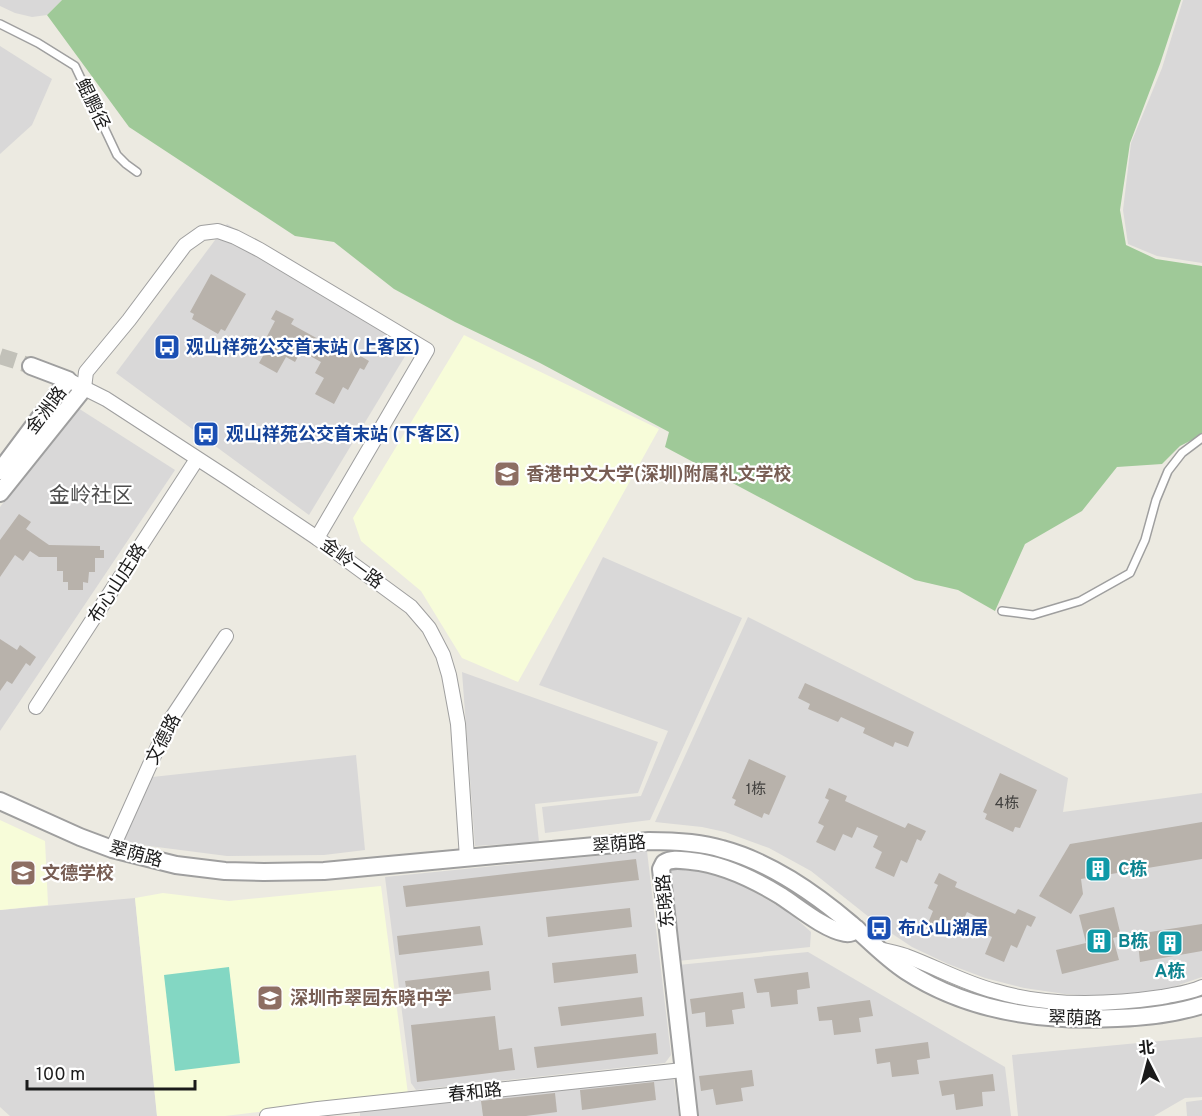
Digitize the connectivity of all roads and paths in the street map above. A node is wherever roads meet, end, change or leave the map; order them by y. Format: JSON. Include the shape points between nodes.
{"nodes":[{"id":1,"x":0,"y":24,"type":"edge"},
{"id":2,"x":138,"y":172,"type":"dead end"},
{"id":3,"x":31,"y":366,"type":"tunnel mouth"},
{"id":4,"x":79,"y":380,"type":"junction"},
{"id":5,"x":1202,"y":438,"type":"edge"},
{"id":6,"x":197,"y":459,"type":"junction"},
{"id":7,"x":0,"y":471,"type":"edge"},
{"id":8,"x":0,"y":493,"type":"edge"},
{"id":9,"x":317,"y":538,"type":"junction"},
{"id":10,"x":1002,"y":611,"type":"dead end"},
{"id":11,"x":226,"y":636,"type":"dead end"},
{"id":12,"x":36,"y":707,"type":"dead end"},
{"id":13,"x":0,"y":801,"type":"edge"},
{"id":14,"x":111,"y":849,"type":"junction"},
{"id":15,"x":467,"y":858,"type":"junction"},
{"id":16,"x":857,"y":929,"type":"junction"},
{"id":17,"x":877,"y":948,"type":"junction"},
{"id":18,"x":1202,"y":987,"type":"edge"},
{"id":19,"x":1202,"y":1005,"type":"edge"},
{"id":20,"x":684,"y":1070,"type":"junction"},
{"id":21,"x":267,"y":1116,"type":"edge"},
{"id":22,"x":688,"y":1116,"type":"edge"}],
"edges":[{"from":1,"to":2,"type":"lane","name":"鲲鹏径","via":[[75,66],[117,155]]},
{"from":3,"to":4,"type":"street","name":"金洲路"},
{"from":4,"to":6,"type":"street","name":"金岭一路"},
{"from":4,"to":7,"type":"street","name":"金洲路"},
{"from":4,"to":8,"type":"street","name":"金洲路"},
{"from":4,"to":9,"type":"street","via":[[185,245],[202,233],[218,231],[260,250],[427,351]]},
{"from":5,"to":10,"type":"lane","via":[[1182,453],[1168,471],[1130,573],[1080,601],[1052,610],[1033,615]]},
{"from":6,"to":9,"type":"street","name":"金岭一路"},
{"from":6,"to":12,"type":"street","name":"布心山庄路"},
{"from":9,"to":15,"type":"street","name":"金岭一路","via":[[411,607],[429,628],[443,655],[458,724]]},
{"from":11,"to":14,"type":"street","name":"文德路","via":[[169,722]]},
{"from":13,"to":14,"type":"street","name":"翠荫路"},
{"from":14,"to":15,"type":"street","name":"翠荫路","via":[[176,865],[264,872],[324,871]]},
{"from":15,"to":16,"type":"street","name":"翠荫路","via":[[649,841],[704,845],[744,857],[791,879]]},
{"from":16,"to":17,"type":"street","name":"翠荫路"},
{"from":16,"to":20,"type":"street","name":"东晓路","via":[[846,934],[838,931],[759,884],[719,867],[674,859],[664,863],[661,869]]},
{"from":17,"to":18,"type":"street","via":[[995,991],[1042,1000],[1118,1002]]},
{"from":17,"to":19,"type":"street","name":"翠荫路","via":[[905,970],[956,998],[1012,1012],[1095,1019],[1156,1016]]},
{"from":20,"to":21,"type":"street","name":"春和路"},
{"from":20,"to":22,"type":"street","name":"东晓路"}]}
